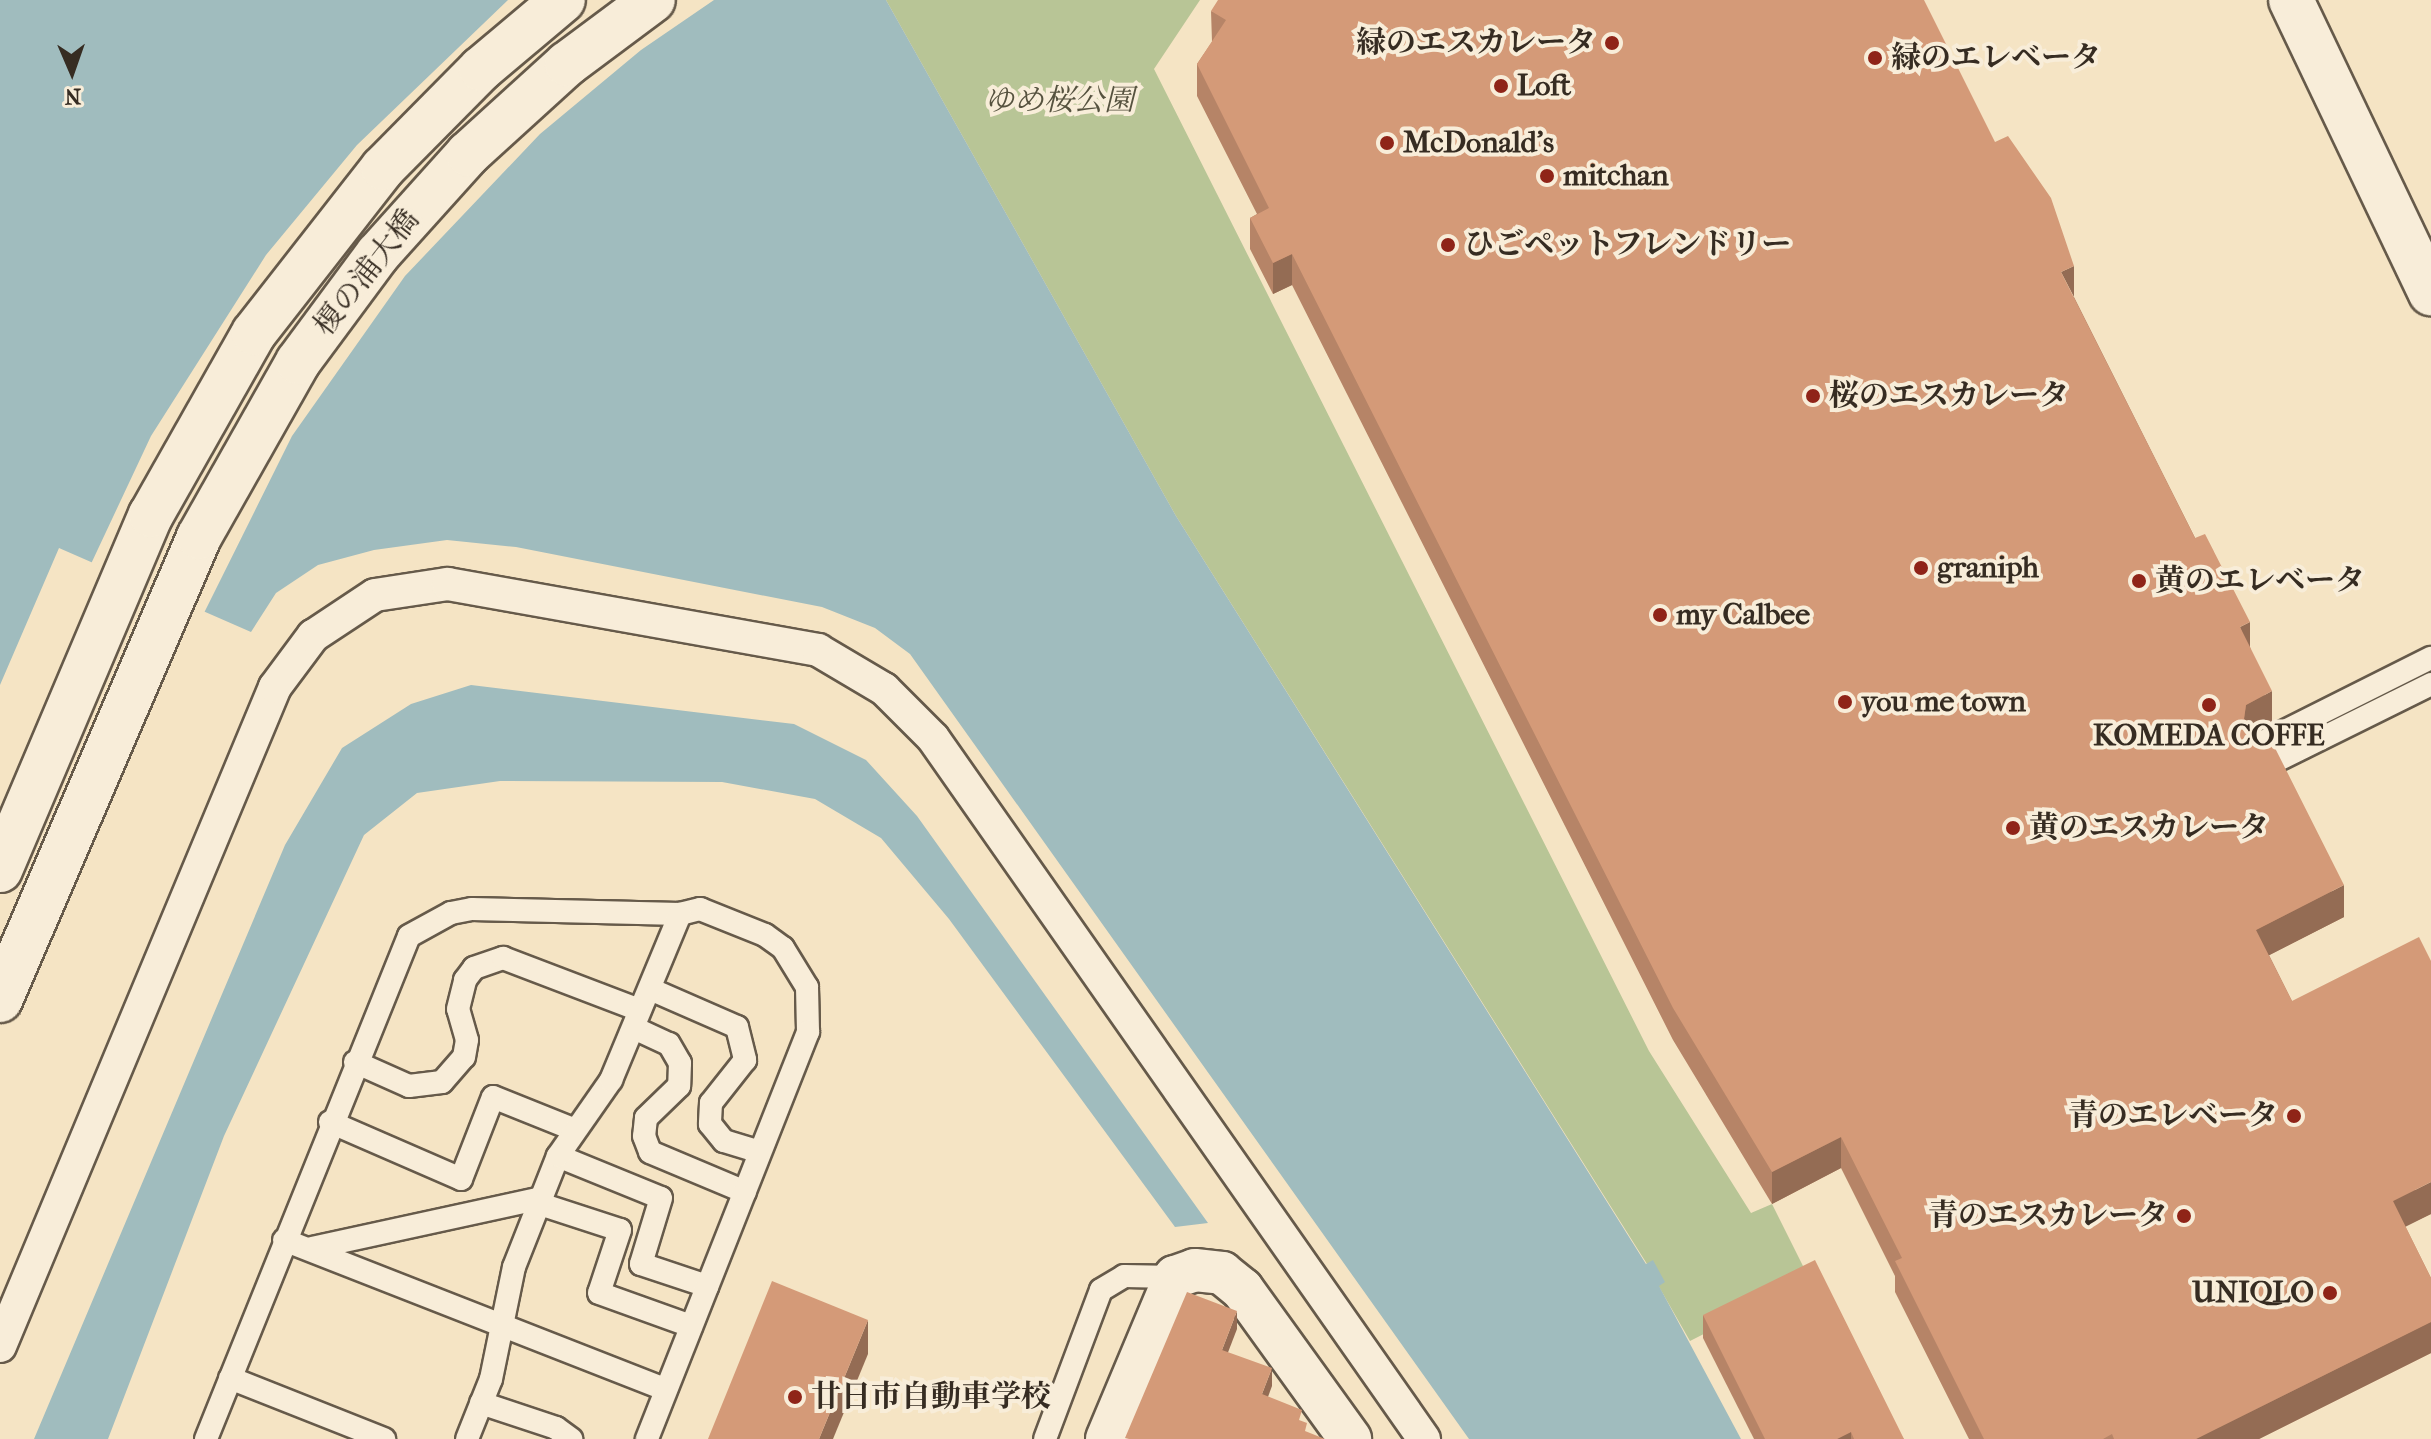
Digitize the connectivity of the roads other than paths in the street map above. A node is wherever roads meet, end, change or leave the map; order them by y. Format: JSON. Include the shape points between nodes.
{"nodes":[{"id":1,"x":563,"y":0,"type":"edge"},
{"id":2,"x":653,"y":0,"type":"edge"},
{"id":3,"x":2291,"y":0,"type":"edge"},
{"id":4,"x":2431,"y":293,"type":"edge"},
{"id":5,"x":2431,"y":658,"type":"edge"},
{"id":6,"x":2431,"y":684,"type":"edge"},
{"id":7,"x":0,"y":870,"type":"edge"},
{"id":8,"x":680,"y":914,"type":"junction"},
{"id":9,"x":650,"y":989,"type":"junction"},
{"id":10,"x":0,"y":1000,"type":"edge"},
{"id":11,"x":637,"y":1019,"type":"junction"},
{"id":12,"x":355,"y":1062,"type":"junction"},
{"id":13,"x":330,"y":1122,"type":"junction"},
{"id":14,"x":575,"y":1130,"type":"junction"},
{"id":15,"x":759,"y":1152,"type":"junction"},
{"id":16,"x":558,"y":1156,"type":"junction"},
{"id":17,"x":745,"y":1192,"type":"junction"},
{"id":18,"x":541,"y":1201,"type":"junction"},
{"id":19,"x":284,"y":1240,"type":"junction"},
{"id":20,"x":312,"y":1248,"type":"junction"},
{"id":21,"x":1175,"y":1277,"type":"junction"},
{"id":22,"x":707,"y":1286,"type":"junction"},
{"id":23,"x":503,"y":1326,"type":"junction"},
{"id":24,"x":691,"y":1326,"type":"junction"},
{"id":25,"x":0,"y":1346,"type":"edge"},
{"id":26,"x":230,"y":1378,"type":"junction"},
{"id":27,"x":666,"y":1390,"type":"junction"},
{"id":28,"x":481,"y":1403,"type":"junction"},
{"id":29,"x":206,"y":1439,"type":"edge"},
{"id":30,"x":384,"y":1439,"type":"edge"},
{"id":31,"x":467,"y":1439,"type":"edge"},
{"id":32,"x":571,"y":1439,"type":"edge"},
{"id":33,"x":647,"y":1439,"type":"edge"},
{"id":34,"x":1045,"y":1439,"type":"edge"},
{"id":35,"x":1107,"y":1439,"type":"edge"},
{"id":36,"x":1350,"y":1439,"type":"edge"},
{"id":37,"x":1424,"y":1439,"type":"edge"}],
"edges":[{"from":1,"to":7,"type":"street","name":"榎の浦大橋","via":[[430,117],[294,276],[189,440],[116,594]]},
{"from":2,"to":10,"type":"street","name":"榎の浦大橋","via":[[517,108],[378,254],[263,419],[165,614]]},
{"from":3,"to":4,"type":"street"},
{"from":5,"to":6,"type":"lane","via":[[2263,755]]},
{"from":8,"to":9,"type":"lane"},
{"from":8,"to":12,"type":"lane","via":[[472,909],[426,925],[409,936],[398,955]]},
{"from":8,"to":15,"type":"lane","via":[[700,909],[765,935],[783,948],[807,987],[808,1032]]},
{"from":9,"to":11,"type":"lane"},
{"from":9,"to":15,"type":"lane","via":[[737,1027],[745,1060],[711,1103],[710,1124],[724,1141]]},
{"from":11,"to":12,"type":"lane","via":[[503,958],[474,968],[465,980],[458,1009],[467,1040],[464,1057],[442,1082],[409,1086]]},
{"from":11,"to":14,"type":"lane","via":[[611,1080]]},
{"from":11,"to":17,"type":"lane","via":[[669,1044],[680,1063],[679,1086],[646,1118],[644,1136],[650,1152]]},
{"from":12,"to":13,"type":"lane"},
{"from":13,"to":14,"type":"lane","via":[[461,1179],[493,1097]]},
{"from":13,"to":19,"type":"lane"},
{"from":14,"to":16,"type":"lane"},
{"from":15,"to":17,"type":"lane"},
{"from":16,"to":18,"type":"lane"},
{"from":16,"to":22,"type":"lane","via":[[661,1198],[641,1264]]},
{"from":17,"to":22,"type":"lane"},
{"from":18,"to":20,"type":"lane"},
{"from":18,"to":23,"type":"lane","via":[[514,1267]]},
{"from":18,"to":24,"type":"lane","via":[[620,1230],[599,1293]]},
{"from":19,"to":20,"type":"lane"},
{"from":19,"to":26,"type":"lane"},
{"from":20,"to":23,"type":"lane"},
{"from":21,"to":34,"type":"lane","via":[[1124,1276],[1101,1290]]},
{"from":21,"to":35,"type":"street"},
{"from":21,"to":36,"type":"street","via":[[1195,1270],[1222,1273],[1242,1289]]},
{"from":22,"to":24,"type":"lane"},
{"from":23,"to":27,"type":"lane"},
{"from":23,"to":28,"type":"lane"},
{"from":24,"to":27,"type":"lane"},
{"from":25,"to":37,"type":"street","via":[[275,687],[313,636],[375,595],[448,584],[818,650],[884,689],[933,738]]},
{"from":26,"to":29,"type":"lane"},
{"from":26,"to":30,"type":"lane"},
{"from":27,"to":33,"type":"lane"},
{"from":28,"to":31,"type":"lane"},
{"from":28,"to":32,"type":"lane","via":[[556,1428]]}]}
